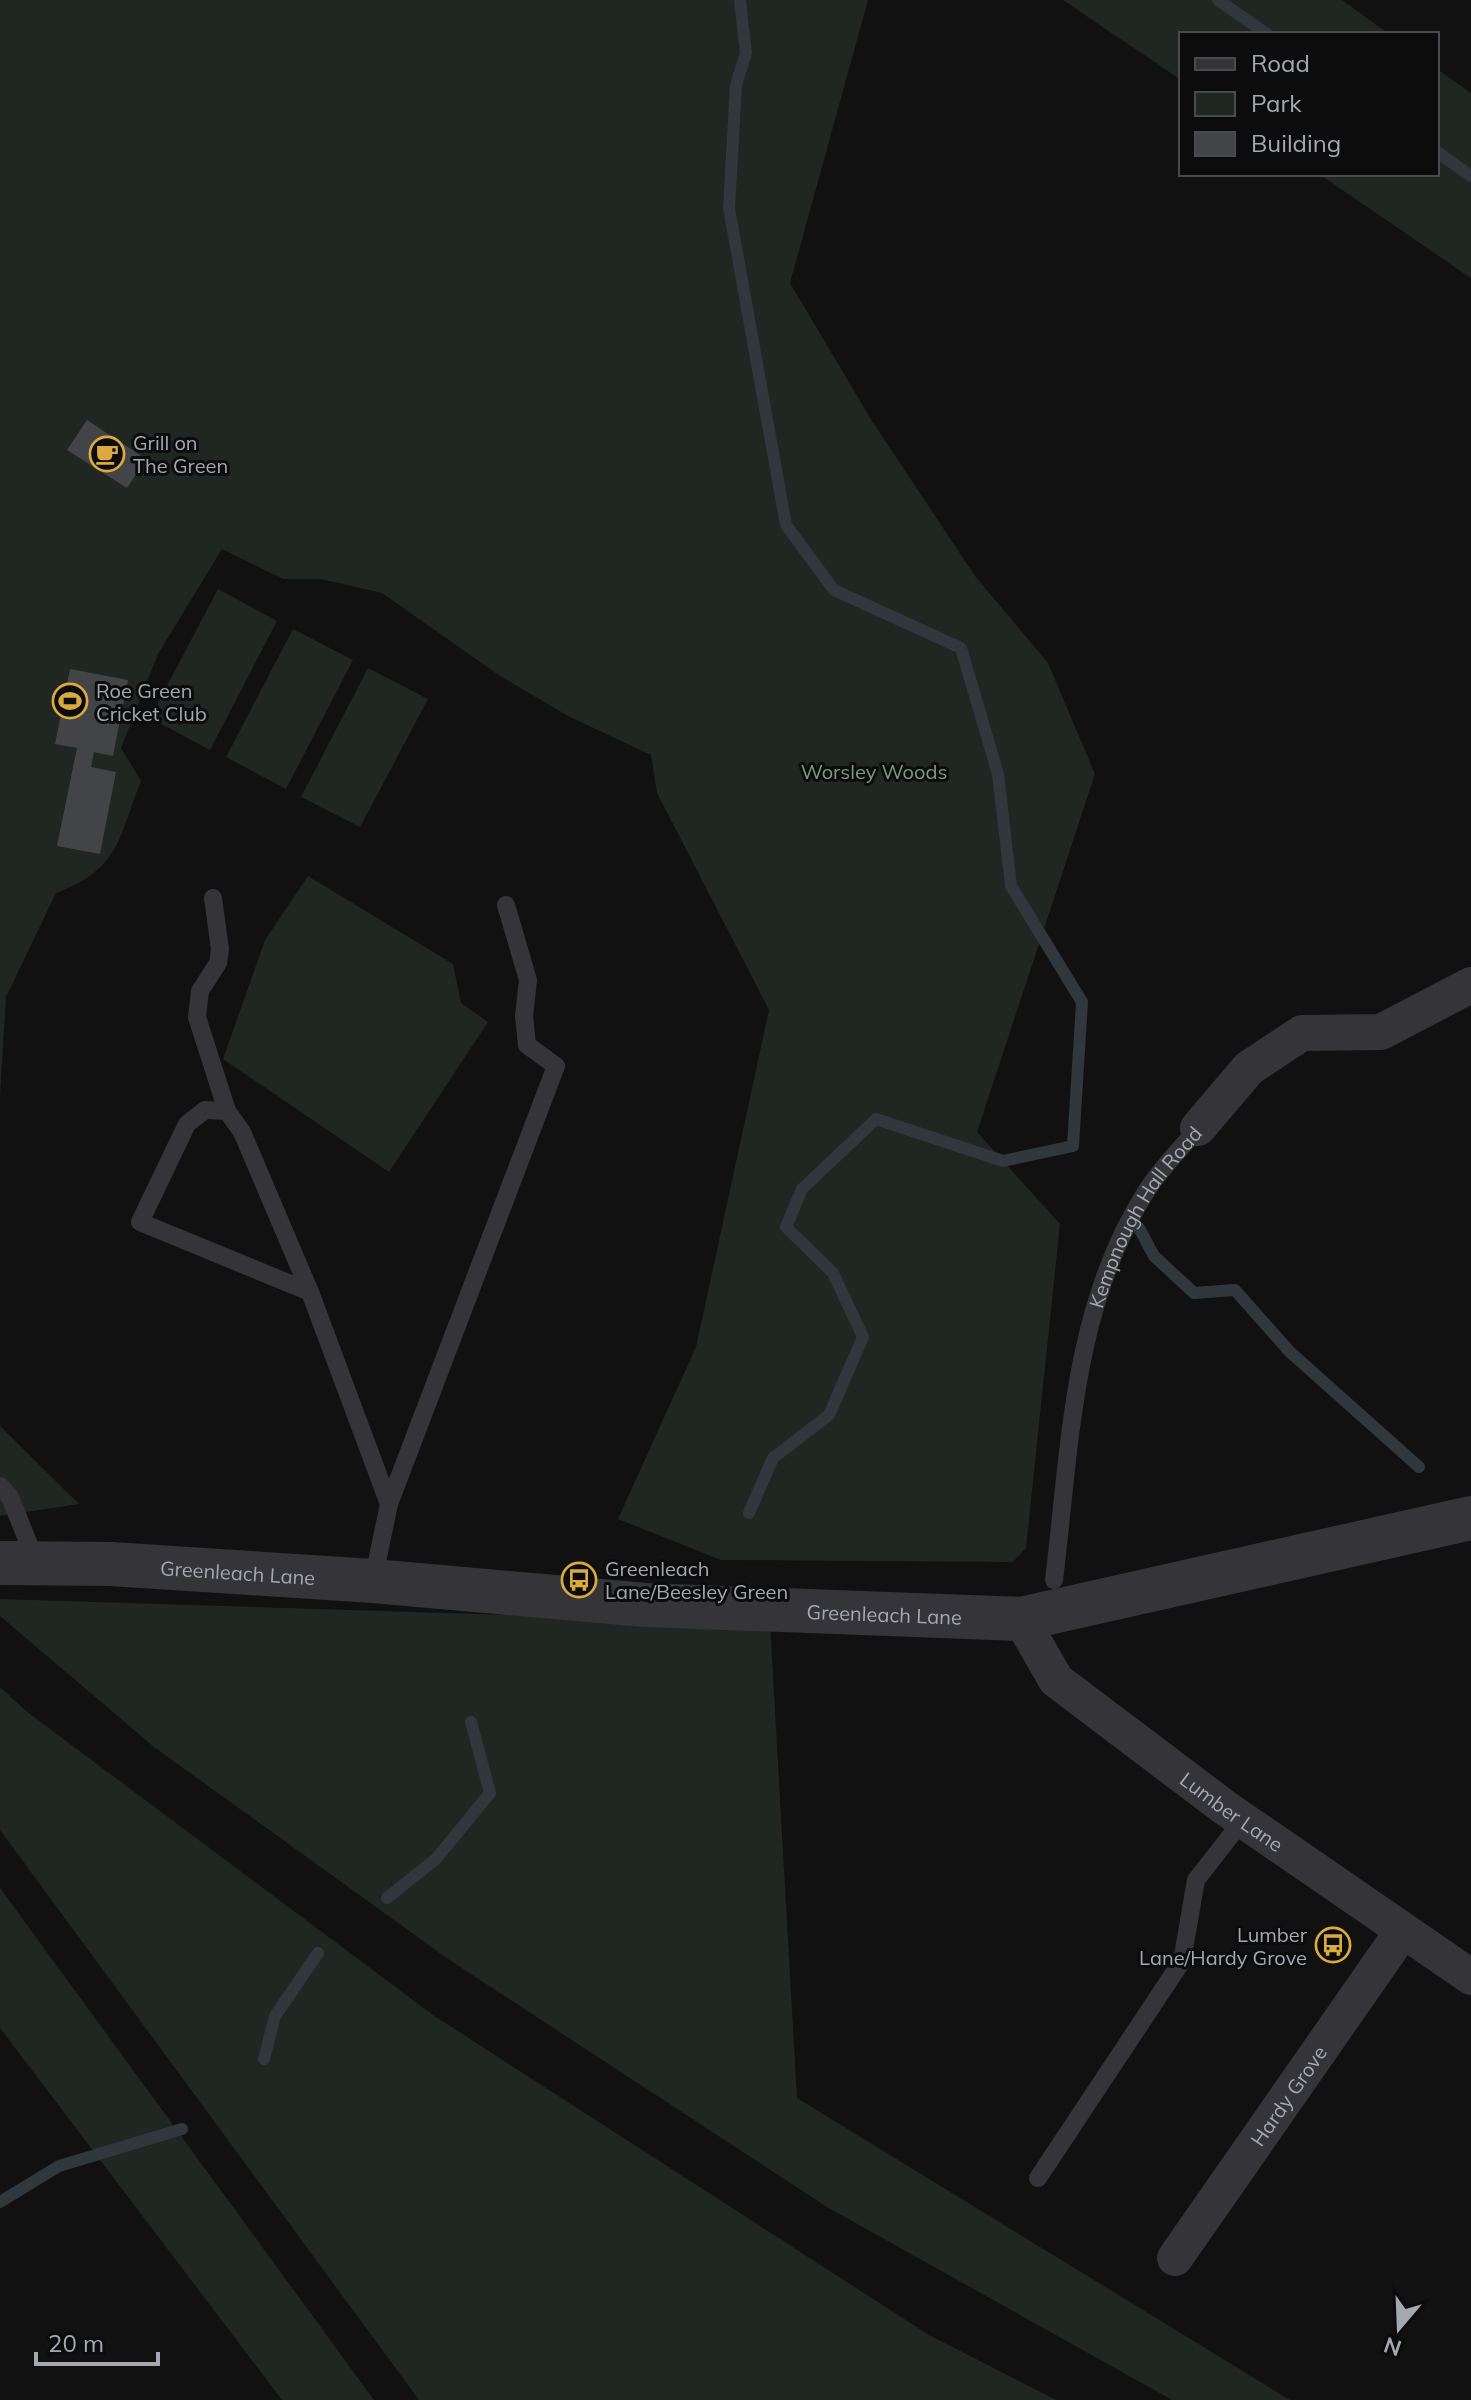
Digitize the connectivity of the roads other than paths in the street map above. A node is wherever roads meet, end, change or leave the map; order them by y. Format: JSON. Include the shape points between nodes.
{"nodes":[{"id":1,"x":213,"y":898,"type":"dead end"},
{"id":2,"x":506,"y":905,"type":"dead end"},
{"id":3,"x":1471,"y":985,"type":"edge"},
{"id":4,"x":227,"y":1111,"type":"junction"},
{"id":5,"x":1198,"y":1128,"type":"joint"},
{"id":6,"x":310,"y":1292,"type":"junction"},
{"id":7,"x":0,"y":1486,"type":"edge"},
{"id":8,"x":389,"y":1504,"type":"junction"},
{"id":9,"x":1471,"y":1518,"type":"edge"},
{"id":10,"x":18,"y":1562,"type":"edge"},
{"id":11,"x":1054,"y":1580,"type":"dead end"},
{"id":12,"x":373,"y":1581,"type":"junction"},
{"id":13,"x":1021,"y":1619,"type":"junction"},
{"id":14,"x":1243,"y":1820,"type":"junction"},
{"id":15,"x":1402,"y":1932,"type":"junction"},
{"id":16,"x":1471,"y":1977,"type":"edge"},
{"id":17,"x":1038,"y":2178,"type":"dead end"},
{"id":18,"x":1175,"y":2258,"type":"dead end"}],
"edges":[{"from":1,"to":4,"type":"lane","via":[[220,949],[218,963],[200,991],[197,1017]]},
{"from":2,"to":8,"type":"lane","via":[[528,980],[527,1045],[556,1066]]},
{"from":3,"to":5,"type":"street","name":"Kempnough Hall Road","via":[[1381,1032],[1302,1033],[1249,1068]]},
{"from":4,"to":6,"type":"lane","via":[[242,1132]]},
{"from":4,"to":6,"type":"lane","via":[[205,1110],[187,1124],[140,1222]]},
{"from":5,"to":11,"type":"lane","name":"Kempnough Hall Road","via":[[1144,1194],[1105,1276],[1082,1346]]},
{"from":6,"to":8,"type":"lane"},
{"from":7,"to":10,"type":"lane","via":[[10,1497]]},
{"from":8,"to":12,"type":"lane"},
{"from":9,"to":13,"type":"street","name":"Greenleach Lane"},
{"from":10,"to":12,"type":"street","name":"Greenleach Lane"},
{"from":12,"to":13,"type":"street","name":"Greenleach Lane","via":[[646,1605]]},
{"from":13,"to":14,"type":"street","name":"Lumber Lane","via":[[1056,1680]]},
{"from":14,"to":15,"type":"street","name":"Lumber Lane"},
{"from":14,"to":17,"type":"lane","via":[[1196,1880],[1182,1961]]},
{"from":15,"to":16,"type":"street","name":"Lumber Lane"},
{"from":15,"to":18,"type":"street","name":"Hardy Grove"}]}
